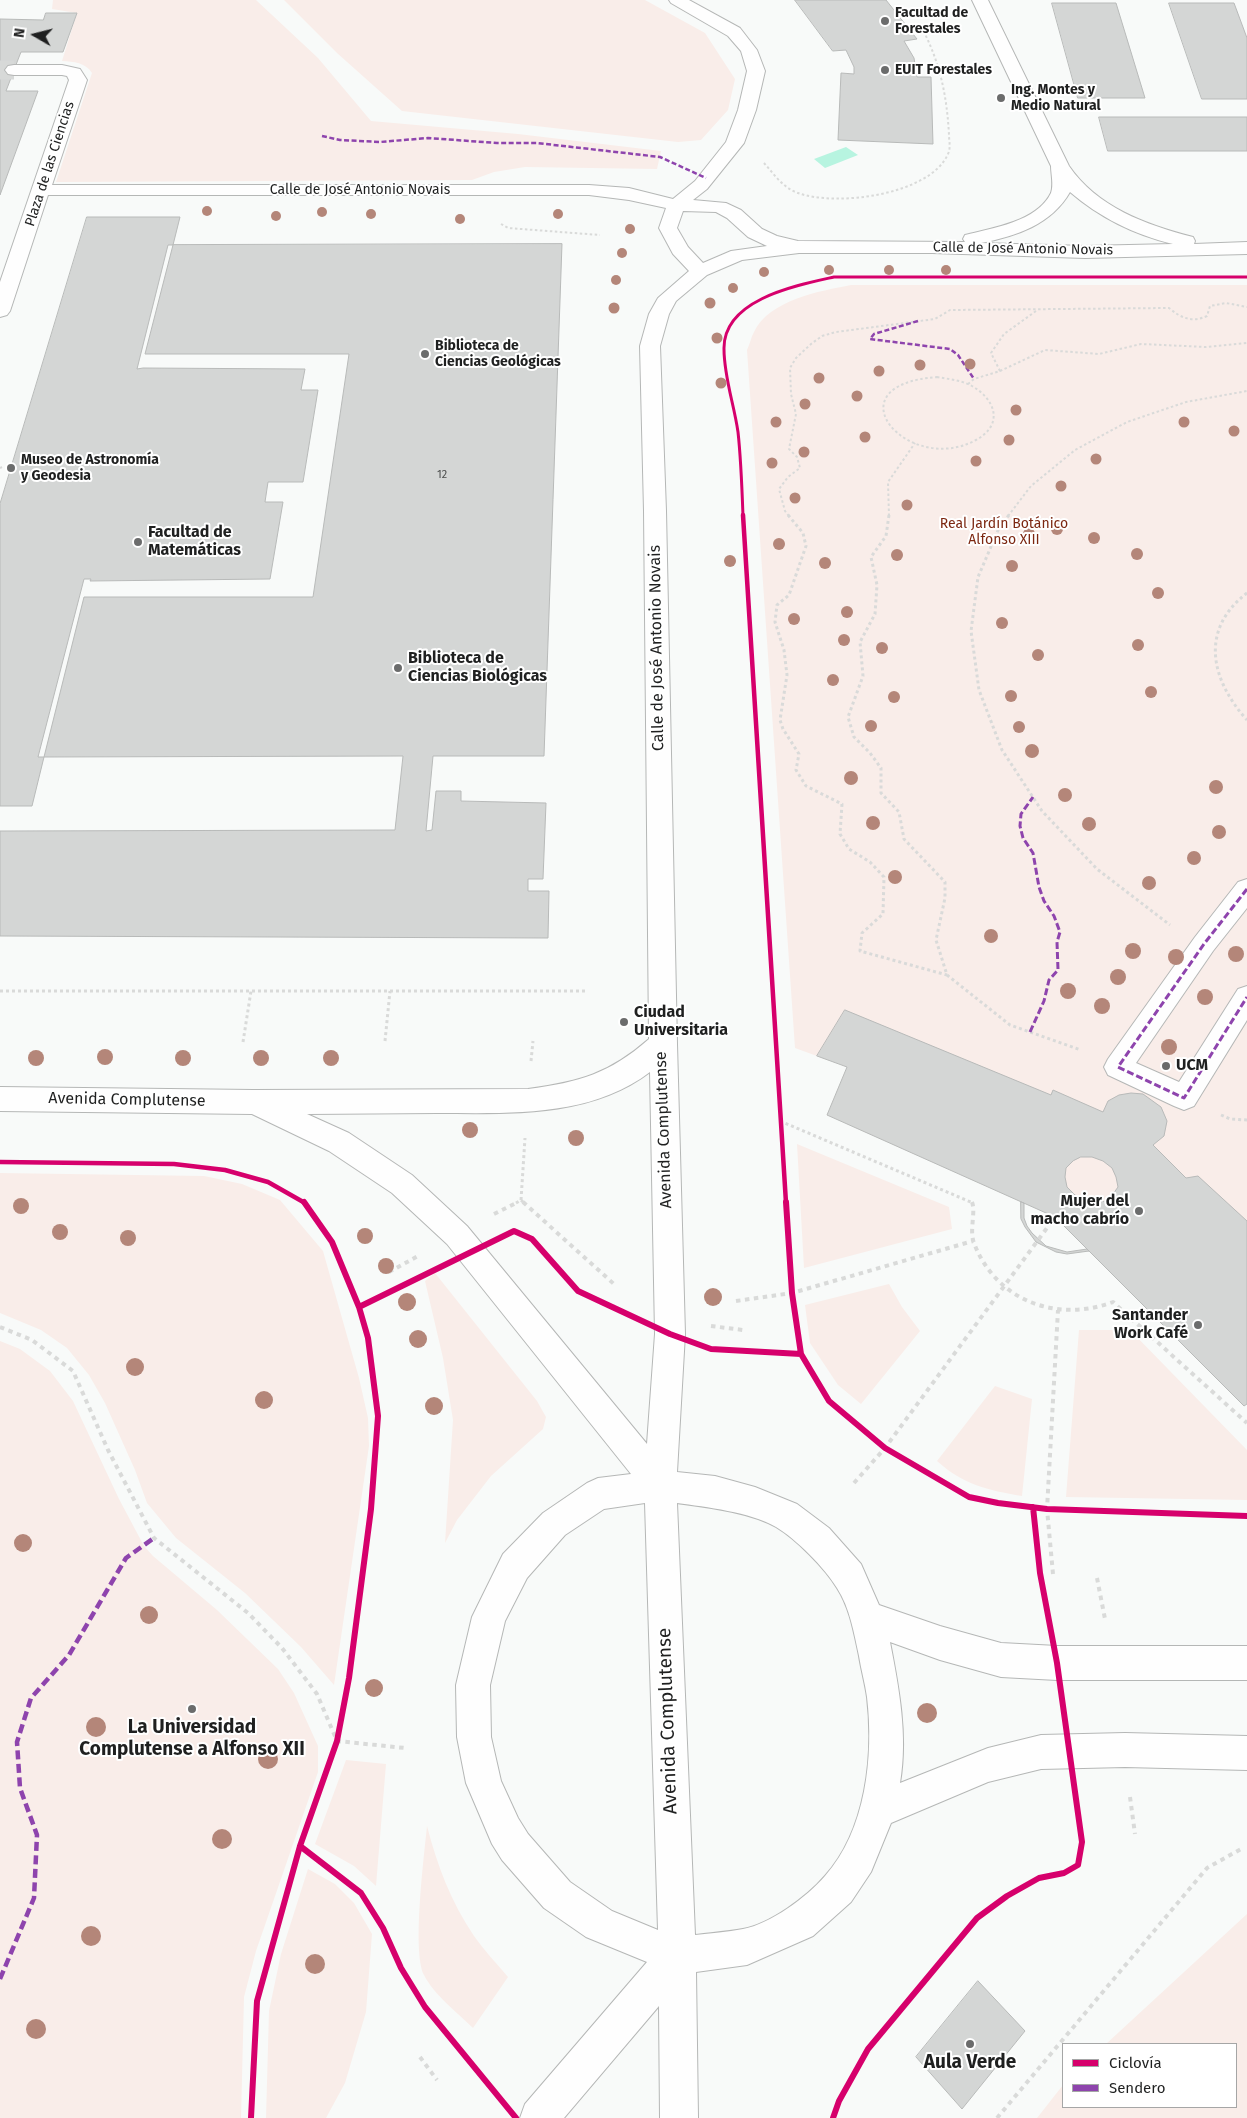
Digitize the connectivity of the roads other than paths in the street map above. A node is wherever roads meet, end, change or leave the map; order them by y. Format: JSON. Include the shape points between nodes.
{"nodes":[{"id":1,"x":677,"y":0,"type":"edge"},
{"id":2,"x":980,"y":0,"type":"edge"},
{"id":3,"x":14,"y":70,"type":"tunnel mouth"},
{"id":4,"x":1060,"y":166,"type":"junction"},
{"id":5,"x":42,"y":190,"type":"junction"},
{"id":6,"x":676,"y":205,"type":"junction"},
{"id":7,"x":799,"y":247,"type":"junction"},
{"id":8,"x":932,"y":247,"type":"junction"},
{"id":9,"x":1245,"y":248,"type":"edge"},
{"id":10,"x":700,"y":271,"type":"junction"},
{"id":11,"x":0,"y":312,"type":"edge"},
{"id":12,"x":1247,"y":889,"type":"edge"},
{"id":13,"x":1247,"y":997,"type":"edge"},
{"id":14,"x":663,"y":1044,"type":"junction"},
{"id":15,"x":0,"y":1099,"type":"edge"},
{"id":16,"x":253,"y":1102,"type":"junction"},
{"id":17,"x":660,"y":1486,"type":"junction"},
{"id":18,"x":868,"y":1618,"type":"junction"},
{"id":19,"x":1247,"y":1663,"type":"edge"},
{"id":20,"x":1247,"y":1753,"type":"edge"},
{"id":21,"x":878,"y":1810,"type":"junction"},
{"id":22,"x":677,"y":1956,"type":"junction"},
{"id":23,"x":539,"y":2118,"type":"edge"},
{"id":24,"x":679,"y":2118,"type":"edge"}],
"edges":[{"from":1,"to":6,"type":"street","via":[[734,32],[749,50],[756,72],[735,143],[701,184]]},
{"from":2,"to":4,"type":"street"},
{"from":3,"to":5,"type":"street","name":"Plaza de las Ciencias","via":[[62,70],[74,73],[78,80]]},
{"from":4,"to":8,"type":"street","via":[[1061,192],[1045,213],[995,234]]},
{"from":4,"to":9,"type":"street","via":[[1075,187],[1099,206],[1130,223],[1176,240]]},
{"from":5,"to":6,"type":"street","name":"Calle de José Antonio Novais","via":[[589,190],[629,194]]},
{"from":5,"to":11,"type":"street","name":"Plaza de las Ciencias"},
{"from":6,"to":7,"type":"street","name":"Calle de José Antonio Novais","via":[[719,207],[734,214],[755,233]]},
{"from":6,"to":10,"type":"street","via":[[668,228],[680,250]]},
{"from":7,"to":8,"type":"street","name":"Calle de José Antonio Novais"},
{"from":7,"to":10,"type":"street","name":"Calle de José Antonio Novais","via":[[738,255]]},
{"from":8,"to":9,"type":"street","name":"Calle de José Antonio Novais","via":[[1085,252]]},
{"from":10,"to":14,"type":"street","name":"Calle de José Antonio Novais","via":[[668,298],[659,314],[650,346]]},
{"from":12,"to":13,"type":"street","via":[[1204,944],[1118,1067],[1184,1098]]},
{"from":14,"to":16,"type":"street","name":"Avenida Complutense","via":[[630,1071],[594,1089],[566,1096],[528,1100]]},
{"from":14,"to":17,"type":"street","name":"Avenida Complutense","via":[[670,1334]]},
{"from":15,"to":16,"type":"street","name":"Avenida Complutense"},
{"from":16,"to":17,"type":"street","name":"Avenida Complutense","via":[[339,1142],[402,1184],[457,1235]]},
{"from":17,"to":18,"type":"street","via":[[715,1492],[786,1515],[817,1539],[849,1576]]},
{"from":17,"to":22,"type":"street","name":"Avenida Complutense"},
{"from":17,"to":22,"type":"street","via":[[598,1494],[554,1524],[515,1566],[489,1618],[473,1685],[474,1737],[484,1783],[504,1831],[557,1896],[598,1924]]},
{"from":18,"to":19,"type":"street","via":[[1001,1660]]},
{"from":18,"to":21,"type":"street","via":[[884,1697],[886,1765]]},
{"from":20,"to":21,"type":"street","via":[[1041,1752],[988,1765]]},
{"from":21,"to":22,"type":"street","via":[[858,1859],[838,1890],[800,1923],[747,1946]]},
{"from":22,"to":23,"type":"street"},
{"from":22,"to":24,"type":"street","name":"Avenida Complutense"}]}
